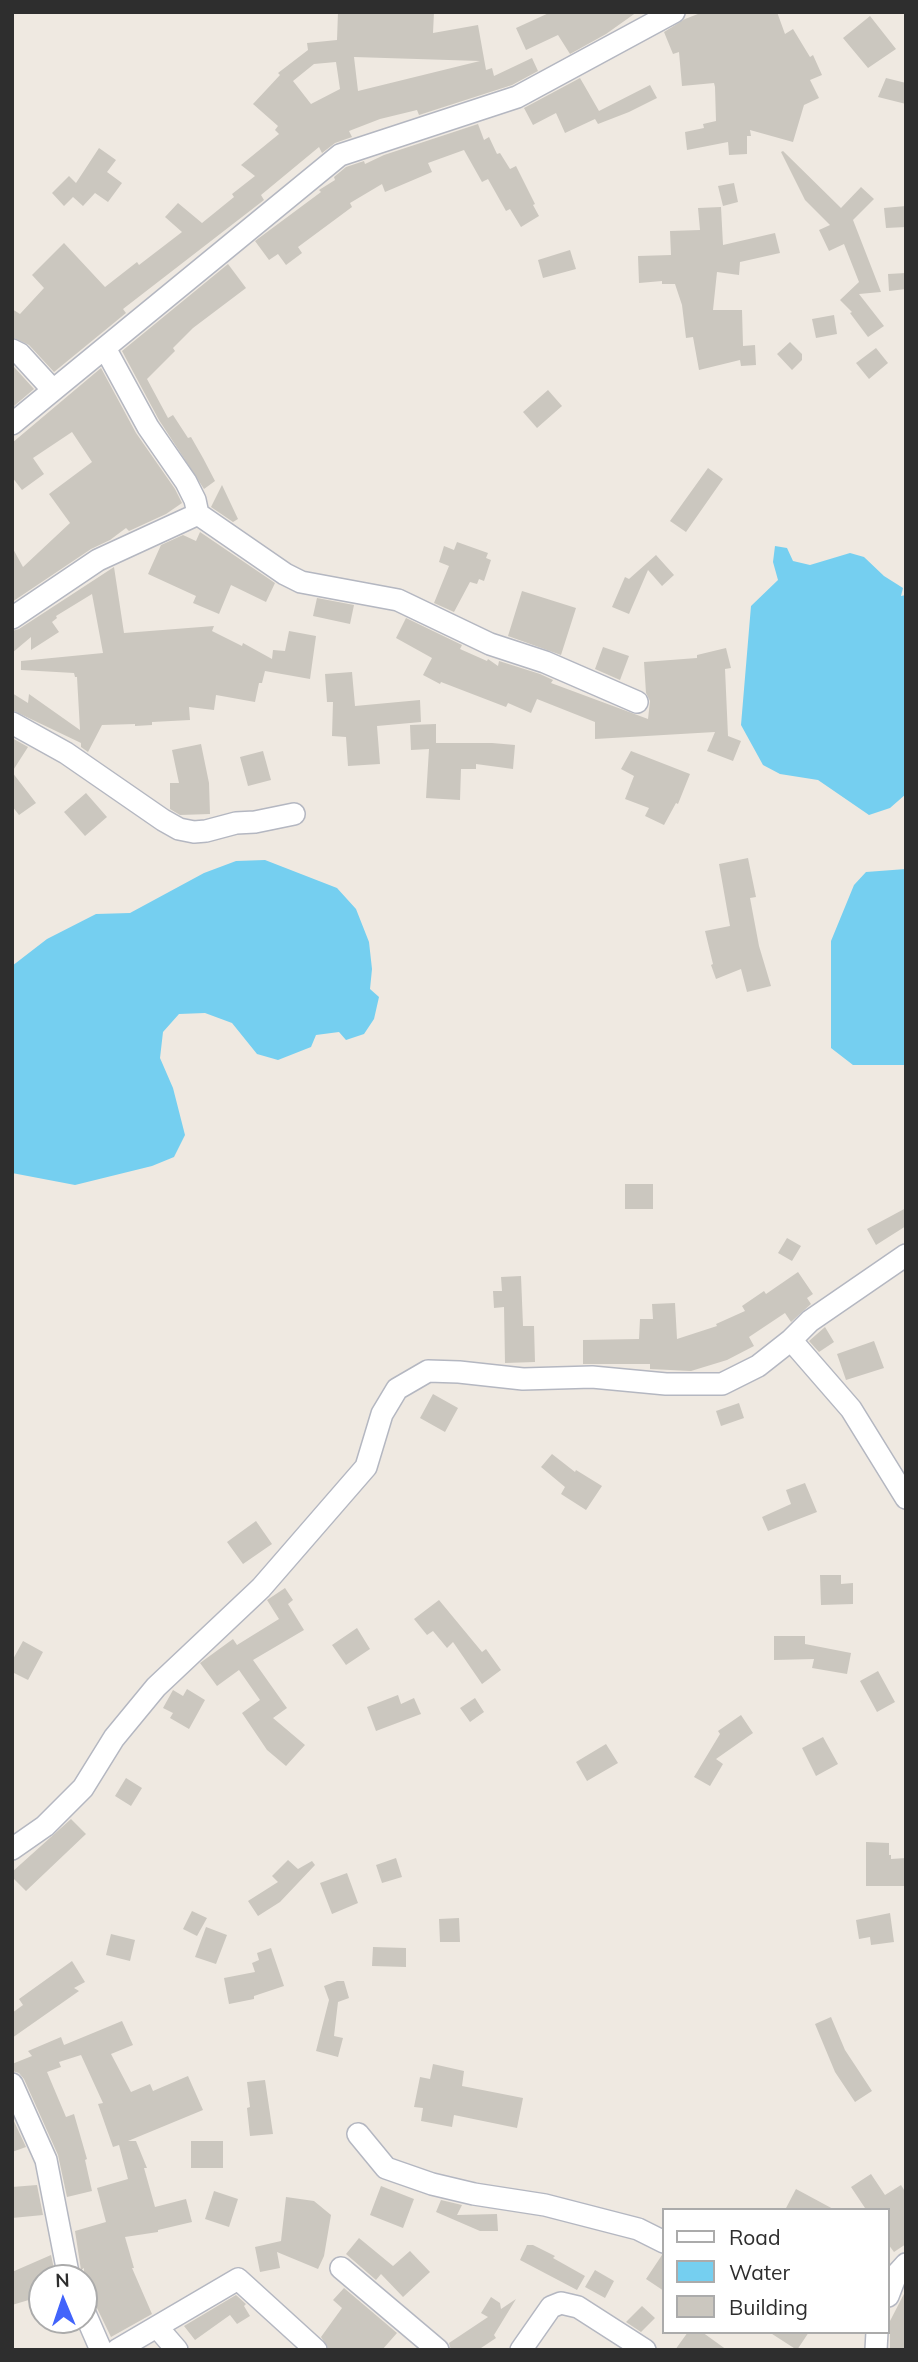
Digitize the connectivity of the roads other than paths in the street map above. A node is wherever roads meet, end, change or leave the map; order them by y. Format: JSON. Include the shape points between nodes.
{"nodes":[{"id":1,"x":674,"y":12,"type":"edge"},
{"id":2,"x":105,"y":348,"type":"junction"},
{"id":3,"x":12,"y":350,"type":"edge"},
{"id":4,"x":52,"y":390,"type":"junction"},
{"id":5,"x":12,"y":424,"type":"edge"},
{"id":6,"x":198,"y":514,"type":"junction"},
{"id":7,"x":12,"y":618,"type":"edge"},
{"id":8,"x":638,"y":702,"type":"dead end"},
{"id":9,"x":12,"y":723,"type":"edge"},
{"id":10,"x":294,"y":814,"type":"dead end"},
{"id":11,"x":906,"y":1255,"type":"edge"},
{"id":12,"x":791,"y":1340,"type":"junction"},
{"id":13,"x":906,"y":1498,"type":"edge"},
{"id":14,"x":12,"y":1849,"type":"edge"},
{"id":15,"x":12,"y":2084,"type":"edge"},
{"id":16,"x":358,"y":2134,"type":"dead end"},
{"id":17,"x":662,"y":2241,"type":"edge"},
{"id":18,"x":66,"y":2264,"type":"edge"},
{"id":19,"x":906,"y":2264,"type":"edge"},
{"id":20,"x":341,"y":2268,"type":"dead end"},
{"id":21,"x":890,"y":2291,"type":"edge"},
{"id":22,"x":156,"y":2327,"type":"junction"},
{"id":23,"x":94,"y":2334,"type":"edge"},
{"id":24,"x":101,"y":2350,"type":"edge"},
{"id":25,"x":117,"y":2350,"type":"edge"},
{"id":26,"x":177,"y":2350,"type":"edge"},
{"id":27,"x":316,"y":2350,"type":"edge"},
{"id":28,"x":438,"y":2350,"type":"edge"},
{"id":29,"x":521,"y":2350,"type":"edge"},
{"id":30,"x":645,"y":2350,"type":"edge"}],
"edges":[{"from":1,"to":2,"type":"street","via":[[517,97],[340,155]]},
{"from":2,"to":4,"type":"street"},
{"from":2,"to":6,"type":"street","via":[[148,427],[186,482]]},
{"from":3,"to":4,"type":"street"},
{"from":4,"to":5,"type":"street"},
{"from":6,"to":7,"type":"street","via":[[98,560]]},
{"from":6,"to":8,"type":"street","via":[[301,582],[398,600],[490,644]]},
{"from":9,"to":10,"type":"street","via":[[66,753],[179,829],[206,831]]},
{"from":11,"to":12,"type":"street","via":[[810,1321]]},
{"from":12,"to":13,"type":"street","via":[[851,1409]]},
{"from":12,"to":14,"type":"street","via":[[758,1366],[722,1384],[592,1377],[523,1379],[428,1371],[397,1389],[382,1414],[359,1476],[261,1588],[156,1687],[114,1738],[83,1788],[45,1826]]},
{"from":15,"to":18,"type":"street","via":[[46,2160]]},
{"from":16,"to":17,"type":"street","via":[[386,2168],[453,2189],[558,2208],[638,2229]]},
{"from":19,"to":21,"type":"street"},
{"from":20,"to":28,"type":"street"},
{"from":22,"to":25,"type":"street"},
{"from":22,"to":26,"type":"street"},
{"from":22,"to":27,"type":"street","via":[[238,2279]]},
{"from":23,"to":24,"type":"street"},
{"from":29,"to":30,"type":"street","via":[[551,2307],[561,2303],[578,2307]]}]}
